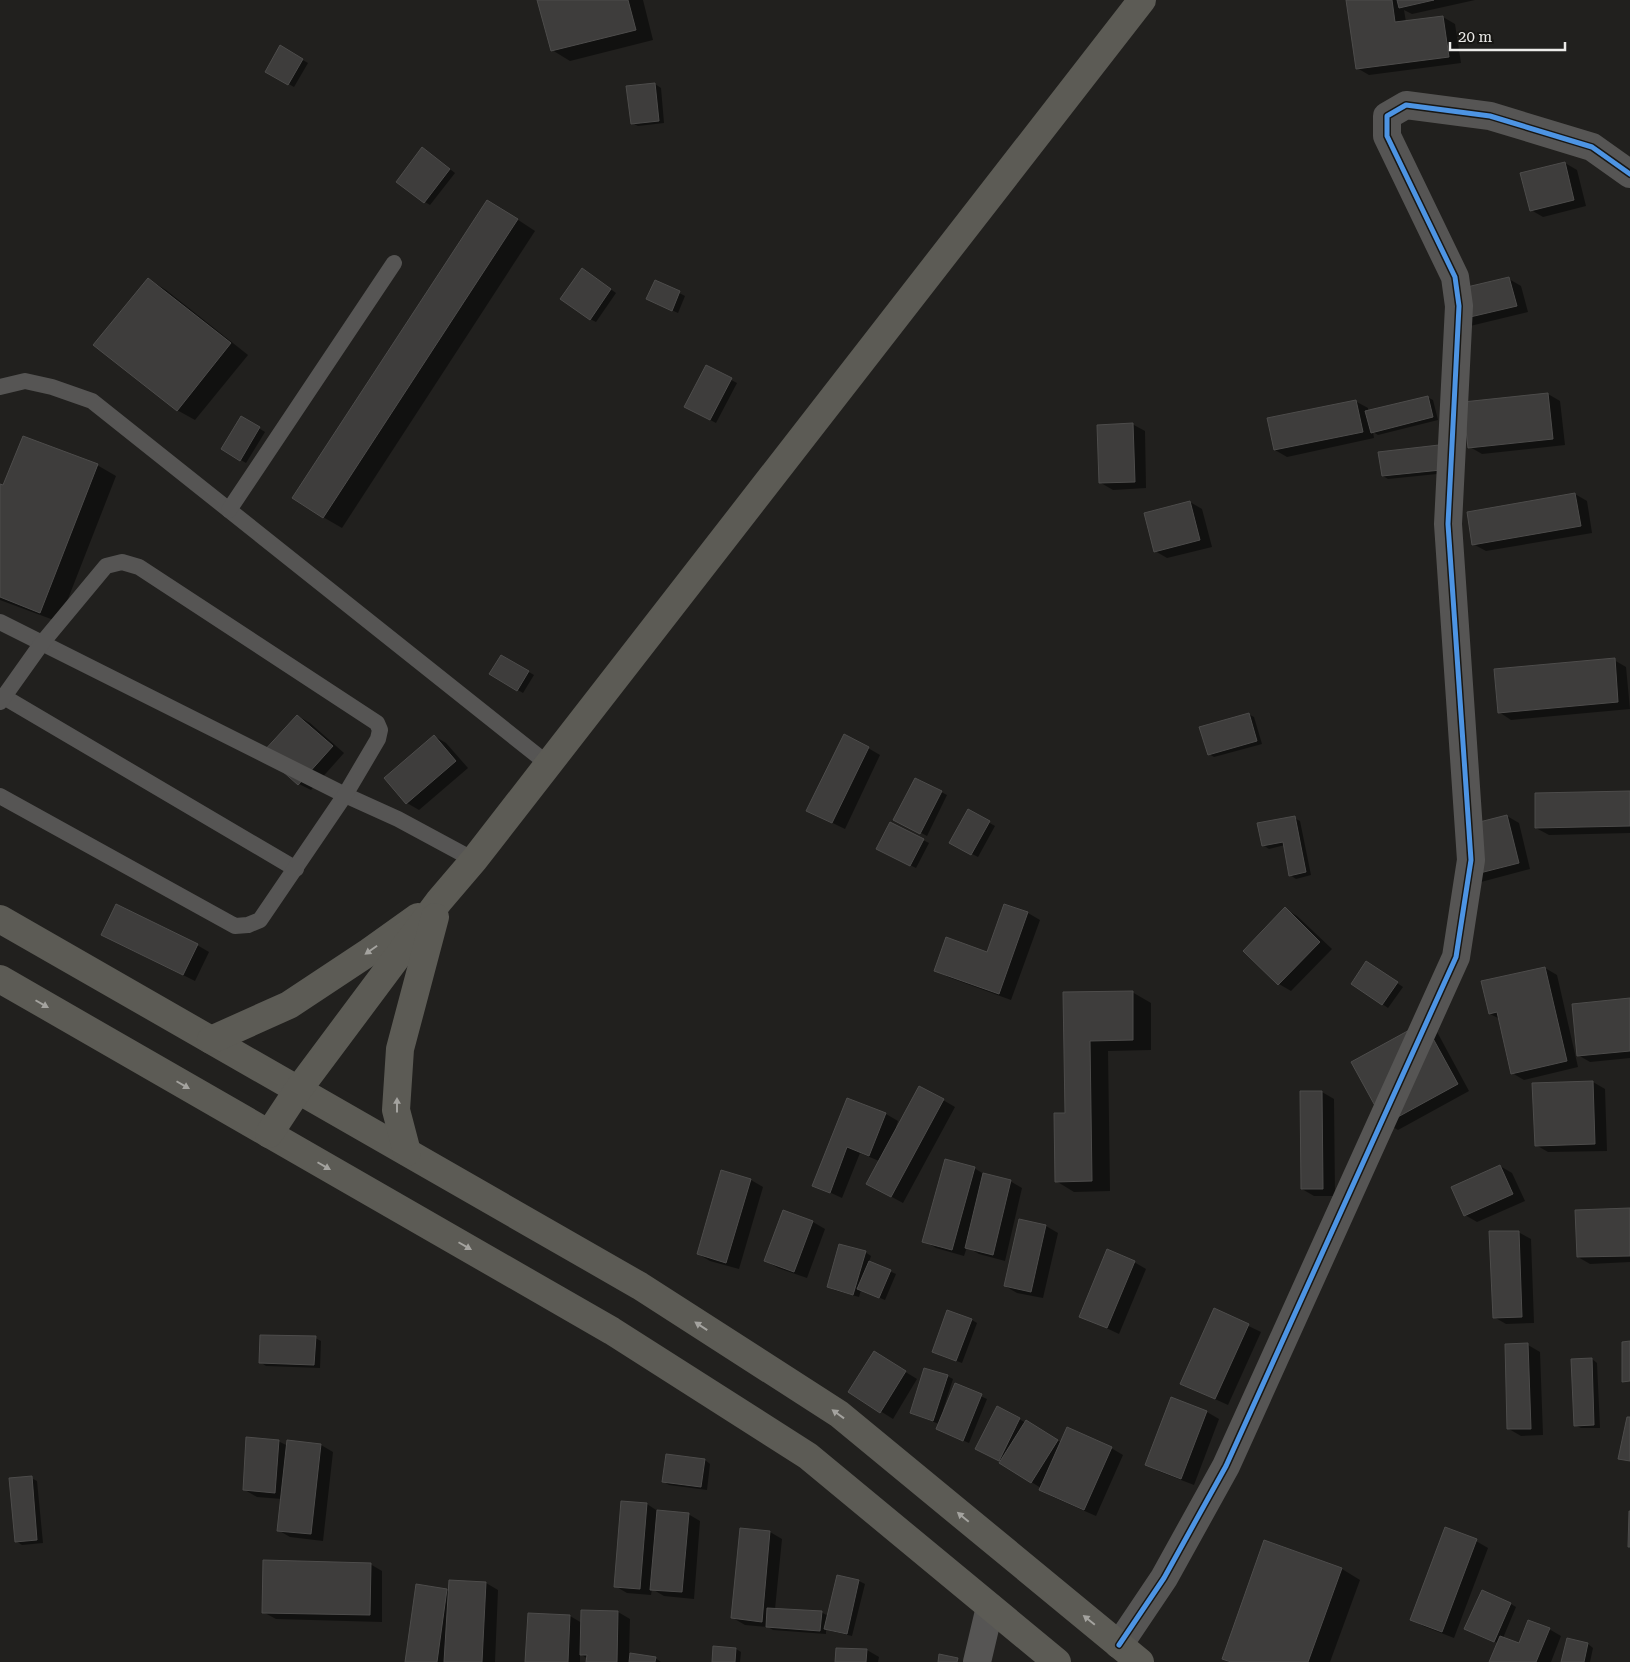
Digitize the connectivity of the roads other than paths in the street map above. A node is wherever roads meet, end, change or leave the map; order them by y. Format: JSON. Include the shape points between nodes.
{"nodes":[{"id":1,"x":1142,"y":0,"type":"edge"},
{"id":2,"x":1630,"y":174,"type":"edge"},
{"id":3,"x":394,"y":263,"type":"dead end"},
{"id":4,"x":0,"y":387,"type":"edge"},
{"id":5,"x":229,"y":510,"type":"junction"},
{"id":6,"x":0,"y":622,"type":"edge"},
{"id":7,"x":42,"y":643,"type":"junction"},
{"id":8,"x":2,"y":699,"type":"edge"},
{"id":9,"x":548,"y":764,"type":"junction"},
{"id":10,"x":345,"y":795,"type":"junction"},
{"id":11,"x":0,"y":796,"type":"edge"},
{"id":12,"x":474,"y":860,"type":"junction"},
{"id":13,"x":296,"y":868,"type":"junction"},
{"id":14,"x":439,"y":901,"type":"junction"},
{"id":15,"x":0,"y":919,"type":"edge"},
{"id":16,"x":0,"y":980,"type":"edge"},
{"id":17,"x":211,"y":1040,"type":"junction"},
{"id":18,"x":298,"y":1090,"type":"junction"},
{"id":19,"x":269,"y":1134,"type":"junction"},
{"id":20,"x":407,"y":1152,"type":"junction"},
{"id":21,"x":990,"y":1607,"type":"junction"},
{"id":22,"x":1119,"y":1644,"type":"junction"},
{"id":23,"x":977,"y":1662,"type":"edge"},
{"id":24,"x":1057,"y":1662,"type":"edge"},
{"id":25,"x":1140,"y":1662,"type":"edge"}],
"edges":[{"from":1,"to":9,"type":"main road"},
{"from":2,"to":22,"type":"street","via":[[1592,147],[1490,116],[1406,105],[1387,116],[1387,136],[1455,276],[1459,306],[1448,524],[1471,860],[1456,957],[1226,1466],[1164,1578]]},
{"from":3,"to":5,"type":"lane"},
{"from":4,"to":5,"type":"lane","via":[[25,381],[92,401]]},
{"from":5,"to":9,"type":"lane"},
{"from":6,"to":7,"type":"lane"},
{"from":7,"to":8,"type":"lane"},
{"from":7,"to":10,"type":"lane"},
{"from":7,"to":10,"type":"lane","via":[[106,566],[122,562],[139,568],[377,723],[380,730],[378,739]]},
{"from":8,"to":13,"type":"lane"},
{"from":9,"to":12,"type":"main road"},
{"from":10,"to":12,"type":"lane"},
{"from":10,"to":13,"type":"lane"},
{"from":11,"to":13,"type":"lane","via":[[235,926],[260,920]]},
{"from":12,"to":14,"type":"main road"},
{"from":14,"to":17,"type":"main road","one_way":true,"via":[[289,1005]]},
{"from":14,"to":18,"type":"main road"},
{"from":20,"to":14,"type":"main road","one_way":true,"via":[[396,1110],[400,1049]]},
{"from":15,"to":17,"type":"main road"},
{"from":16,"to":19,"type":"main road","one_way":true},
{"from":17,"to":18,"type":"main road"},
{"from":18,"to":19,"type":"main road"},
{"from":18,"to":20,"type":"main road"},
{"from":19,"to":21,"type":"main road","one_way":true,"via":[[612,1331],[808,1456]]},
{"from":22,"to":20,"type":"main road","one_way":true,"via":[[839,1414],[640,1286]]},
{"from":21,"to":23,"type":"street"},
{"from":21,"to":24,"type":"main road"},
{"from":22,"to":25,"type":"main road"}]}
